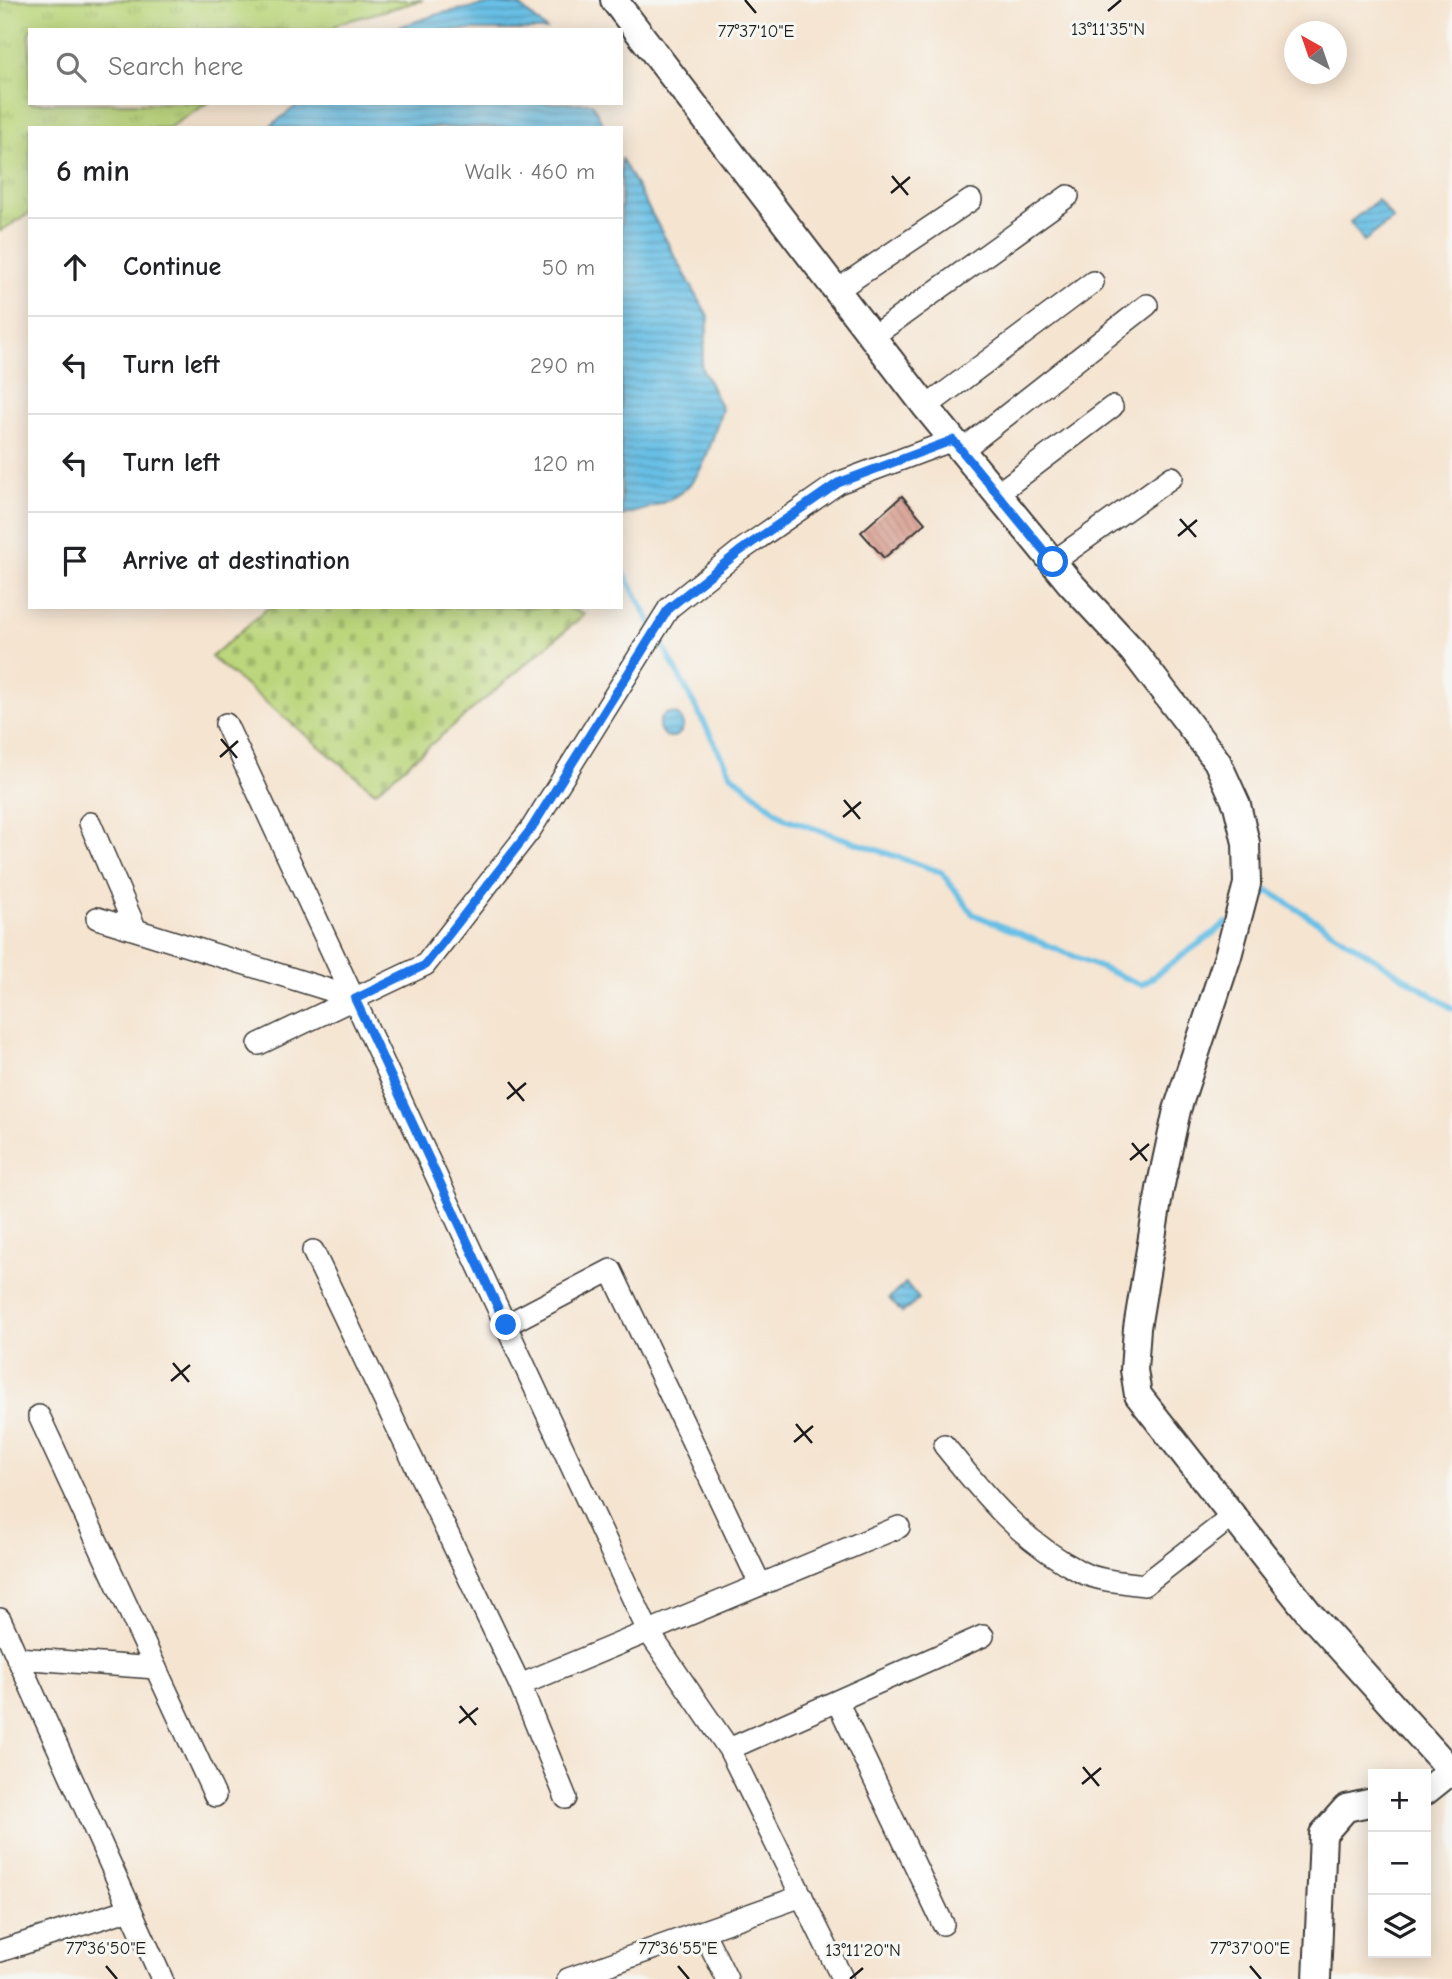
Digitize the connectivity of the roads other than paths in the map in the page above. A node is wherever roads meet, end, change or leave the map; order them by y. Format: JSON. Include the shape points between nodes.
{"nodes":[{"id":1,"x":614,"y":0,"type":"edge"},
{"id":2,"x":1068,"y":196,"type":"dead end"},
{"id":3,"x":971,"y":200,"type":"dead end"},
{"id":4,"x":1093,"y":282,"type":"dead end"},
{"id":5,"x":837,"y":290,"type":"junction"},
{"id":6,"x":1147,"y":304,"type":"dead end"},
{"id":7,"x":872,"y":337,"type":"junction"},
{"id":8,"x":926,"y":407,"type":"junction"},
{"id":9,"x":1112,"y":407,"type":"dead end"},
{"id":10,"x":957,"y":445,"type":"junction"},
{"id":11,"x":1172,"y":477,"type":"dead end"},
{"id":12,"x":997,"y":494,"type":"junction"},
{"id":13,"x":1053,"y":562,"type":"junction"},
{"id":14,"x":226,"y":724,"type":"dead end"},
{"id":15,"x":90,"y":822,"type":"dead end"},
{"id":16,"x":97,"y":918,"type":"dead end"},
{"id":17,"x":136,"y":930,"type":"junction"},
{"id":18,"x":355,"y":999,"type":"junction"},
{"id":19,"x":258,"y":1044,"type":"dead end"},
{"id":20,"x":313,"y":1251,"type":"dead end"},
{"id":21,"x":506,"y":1325,"type":"junction"},
{"id":22,"x":39,"y":1416,"type":"dead end"},
{"id":23,"x":944,"y":1445,"type":"dead end"},
{"id":24,"x":1233,"y":1516,"type":"junction"},
{"id":25,"x":900,"y":1527,"type":"dead end"},
{"id":26,"x":760,"y":1584,"type":"junction"},
{"id":27,"x":0,"y":1619,"type":"edge"},
{"id":28,"x":648,"y":1632,"type":"junction"},
{"id":29,"x":983,"y":1636,"type":"dead end"},
{"id":30,"x":17,"y":1658,"type":"junction"},
{"id":31,"x":156,"y":1668,"type":"junction"},
{"id":32,"x":520,"y":1685,"type":"junction"},
{"id":33,"x":836,"y":1701,"type":"junction"},
{"id":34,"x":729,"y":1748,"type":"junction"},
{"id":35,"x":1431,"y":1790,"type":"edge"},
{"id":36,"x":215,"y":1796,"type":"dead end"},
{"id":37,"x":566,"y":1798,"type":"dead end"},
{"id":38,"x":1368,"y":1803,"type":"edge"},
{"id":39,"x":802,"y":1896,"type":"junction"},
{"id":40,"x":130,"y":1909,"type":"junction"},
{"id":41,"x":943,"y":1924,"type":"dead end"},
{"id":42,"x":704,"y":1931,"type":"junction"},
{"id":43,"x":0,"y":1951,"type":"edge"},
{"id":44,"x":592,"y":1975,"type":"edge"},
{"id":45,"x":842,"y":1978,"type":"edge"},
{"id":46,"x":162,"y":1979,"type":"edge"},
{"id":47,"x":568,"y":1979,"type":"edge"},
{"id":48,"x":727,"y":1979,"type":"edge"},
{"id":49,"x":1317,"y":1979,"type":"edge"}],
"edges":[{"from":1,"to":5,"type":"street"},
{"from":2,"to":7,"type":"street"},
{"from":3,"to":5,"type":"street"},
{"from":4,"to":8,"type":"street"},
{"from":5,"to":7,"type":"street"},
{"from":6,"to":10,"type":"street"},
{"from":7,"to":8,"type":"street"},
{"from":8,"to":10,"type":"street"},
{"from":9,"to":12,"type":"street"},
{"from":10,"to":12,"type":"street"},
{"from":10,"to":18,"type":"street","via":[[838,483],[740,551],[669,608],[531,829],[425,965]]},
{"from":11,"to":13,"type":"street"},
{"from":12,"to":13,"type":"street"},
{"from":13,"to":24,"type":"street","via":[[1133,651],[1217,761],[1237,805],[1246,843],[1247,884],[1177,1110],[1160,1189],[1134,1370],[1138,1395],[1150,1414]]},
{"from":14,"to":18,"type":"street"},
{"from":15,"to":17,"type":"street"},
{"from":16,"to":17,"type":"street"},
{"from":17,"to":18,"type":"street"},
{"from":18,"to":19,"type":"street"},
{"from":18,"to":21,"type":"street"},
{"from":20,"to":32,"type":"street"},
{"from":21,"to":26,"type":"street","via":[[611,1270]]},
{"from":21,"to":28,"type":"street"},
{"from":22,"to":31,"type":"street"},
{"from":23,"to":24,"type":"street","via":[[1016,1528],[1082,1572],[1112,1581],[1144,1585]]},
{"from":24,"to":35,"type":"street","via":[[1309,1613],[1451,1771]]},
{"from":25,"to":26,"type":"street"},
{"from":26,"to":28,"type":"street"},
{"from":27,"to":30,"type":"street"},
{"from":28,"to":32,"type":"street"},
{"from":28,"to":34,"type":"street"},
{"from":29,"to":33,"type":"street"},
{"from":30,"to":31,"type":"street"},
{"from":30,"to":40,"type":"street"},
{"from":31,"to":36,"type":"street"},
{"from":32,"to":37,"type":"street"},
{"from":33,"to":34,"type":"street"},
{"from":33,"to":41,"type":"street"},
{"from":34,"to":39,"type":"street"},
{"from":38,"to":49,"type":"street","via":[[1346,1808],[1324,1834]]},
{"from":39,"to":42,"type":"street"},
{"from":39,"to":45,"type":"street"},
{"from":40,"to":43,"type":"street"},
{"from":40,"to":46,"type":"street"},
{"from":42,"to":44,"type":"street"},
{"from":42,"to":48,"type":"street"},
{"from":44,"to":47,"type":"street"}]}
